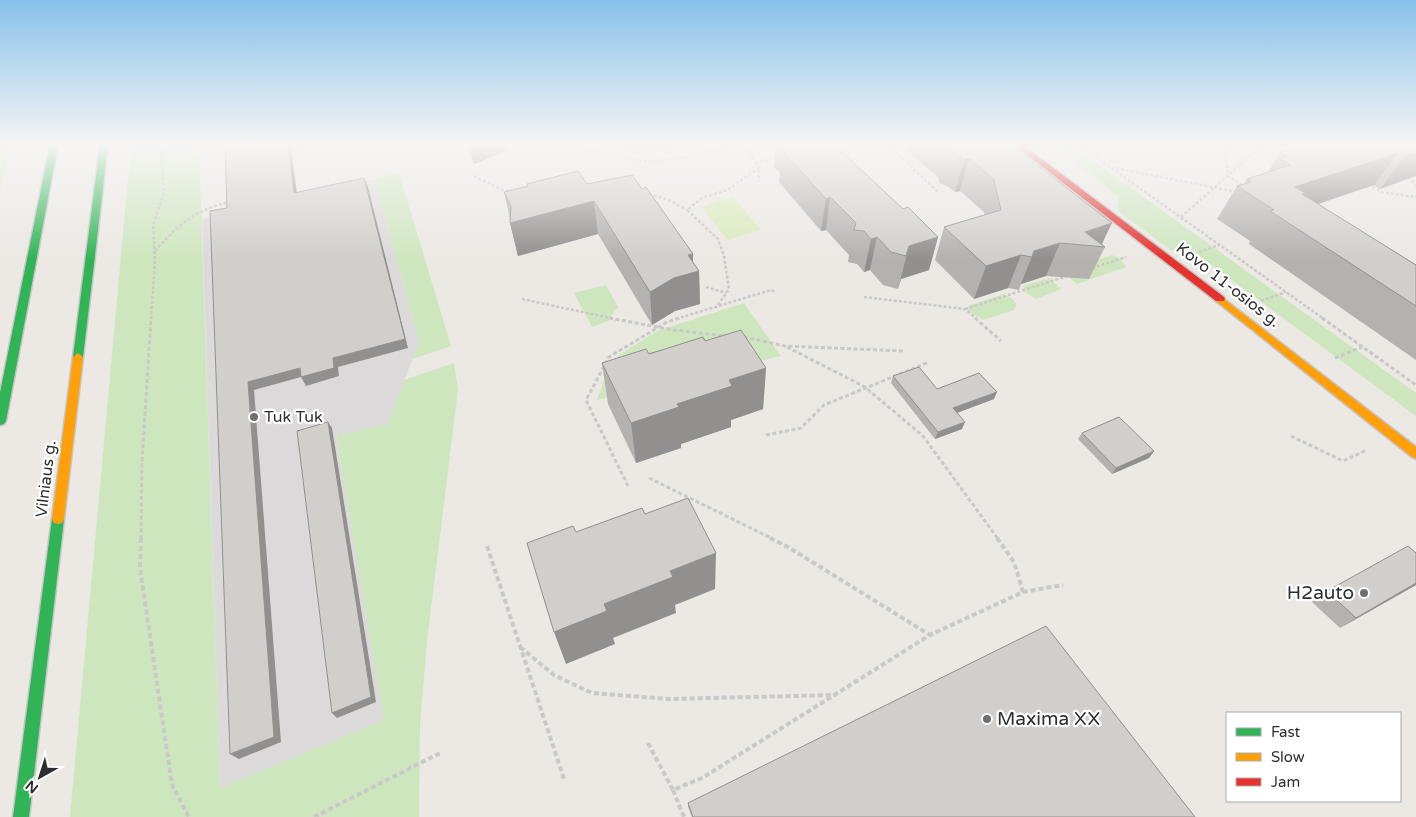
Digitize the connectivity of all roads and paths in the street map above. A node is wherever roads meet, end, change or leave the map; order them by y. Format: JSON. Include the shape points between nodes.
{"nodes":[{"id":1,"x":47,"y":183,"type":"edge"},
{"id":2,"x":99,"y":183,"type":"edge"},
{"id":3,"x":163,"y":183,"type":"edge"},
{"id":4,"x":489,"y":183,"type":"edge"},
{"id":5,"x":737,"y":183,"type":"edge"},
{"id":6,"x":929,"y":183,"type":"edge"},
{"id":7,"x":1068,"y":183,"type":"edge"},
{"id":8,"x":1134,"y":183,"type":"edge"},
{"id":9,"x":1196,"y":183,"type":"edge"},
{"id":10,"x":1220,"y":183,"type":"edge"},
{"id":11,"x":1239,"y":183,"type":"edge"},
{"id":12,"x":1367,"y":184,"type":"edge"},
{"id":13,"x":1216,"y":187,"type":"junction"},
{"id":14,"x":521,"y":192,"type":"edge"},
{"id":15,"x":1252,"y":192,"type":"edge"},
{"id":16,"x":939,"y":193,"type":"dead end"},
{"id":17,"x":1242,"y":193,"type":"dead end"},
{"id":18,"x":648,"y":194,"type":"edge"},
{"id":19,"x":1416,"y":197,"type":"edge"},
{"id":20,"x":232,"y":201,"type":"edge"},
{"id":21,"x":687,"y":210,"type":"junction"},
{"id":22,"x":1181,"y":217,"type":"junction"},
{"id":23,"x":154,"y":251,"type":"junction"},
{"id":24,"x":1127,"y":257,"type":"dead end"},
{"id":25,"x":1091,"y":268,"type":"edge"},
{"id":26,"x":1073,"y":274,"type":"edge"},
{"id":27,"x":706,"y":288,"type":"dead end"},
{"id":28,"x":776,"y":292,"type":"dead end"},
{"id":29,"x":726,"y":293,"type":"junction"},
{"id":30,"x":864,"y":297,"type":"dead end"},
{"id":31,"x":522,"y":299,"type":"dead end"},
{"id":32,"x":718,"y":306,"type":"junction"},
{"id":33,"x":965,"y":309,"type":"junction"},
{"id":34,"x":658,"y":327,"type":"junction"},
{"id":35,"x":734,"y":336,"type":"edge"},
{"id":36,"x":743,"y":337,"type":"edge"},
{"id":37,"x":1001,"y":341,"type":"dead end"},
{"id":38,"x":785,"y":346,"type":"junction"},
{"id":39,"x":903,"y":351,"type":"dead end"},
{"id":40,"x":929,"y":362,"type":"dead end"},
{"id":41,"x":1416,"y":385,"type":"edge"},
{"id":42,"x":865,"y":387,"type":"junction"},
{"id":43,"x":0,"y":421,"type":"edge"},
{"id":44,"x":766,"y":435,"type":"dead end"},
{"id":45,"x":1291,"y":436,"type":"dead end"},
{"id":46,"x":1395,"y":437,"type":"junction"},
{"id":47,"x":1416,"y":454,"type":"edge"},
{"id":48,"x":649,"y":478,"type":"dead end"},
{"id":49,"x":628,"y":486,"type":"dead end"},
{"id":50,"x":487,"y":546,"type":"dead end"},
{"id":51,"x":1063,"y":585,"type":"dead end"},
{"id":52,"x":1023,"y":592,"type":"junction"},
{"id":53,"x":930,"y":635,"type":"junction"},
{"id":54,"x":520,"y":647,"type":"junction"},
{"id":55,"x":835,"y":695,"type":"junction"},
{"id":56,"x":648,"y":743,"type":"dead end"},
{"id":57,"x":442,"y":752,"type":"dead end"},
{"id":58,"x":564,"y":779,"type":"dead end"},
{"id":59,"x":673,"y":790,"type":"junction"},
{"id":60,"x":21,"y":817,"type":"edge"},
{"id":61,"x":190,"y":817,"type":"edge"},
{"id":62,"x":314,"y":817,"type":"edge"},
{"id":63,"x":684,"y":817,"type":"edge"}],
"edges":[{"from":1,"to":43,"type":"main road"},
{"from":2,"to":60,"type":"main road","name":"Vilniaus g."},
{"from":3,"to":23,"type":"path","via":[[164,192],[153,226]]},
{"from":4,"to":14,"type":"path","via":[[503,190]]},
{"from":5,"to":21,"type":"path","via":[[702,198]]},
{"from":6,"to":16,"type":"path"},
{"from":7,"to":46,"type":"main road","name":"Kovo 11-osios g."},
{"from":8,"to":22,"type":"path"},
{"from":9,"to":13,"type":"path"},
{"from":10,"to":13,"type":"path"},
{"from":11,"to":15,"type":"path"},
{"from":12,"to":19,"type":"path","via":[[1382,192]]},
{"from":13,"to":17,"type":"path"},
{"from":13,"to":22,"type":"path"},
{"from":18,"to":21,"type":"path"},
{"from":20,"to":23,"type":"path","via":[[208,207],[178,225]]},
{"from":21,"to":29,"type":"path","via":[[718,239],[729,289]]},
{"from":22,"to":41,"type":"path"},
{"from":23,"to":61,"type":"path","via":[[142,461],[140,568],[172,785]]},
{"from":24,"to":25,"type":"path"},
{"from":26,"to":33,"type":"path"},
{"from":27,"to":29,"type":"path"},
{"from":28,"to":32,"type":"path","via":[[771,290]]},
{"from":29,"to":32,"type":"path"},
{"from":30,"to":33,"type":"path"},
{"from":31,"to":34,"type":"path"},
{"from":32,"to":34,"type":"path"},
{"from":33,"to":37,"type":"path"},
{"from":34,"to":35,"type":"path"},
{"from":34,"to":49,"type":"path","via":[[609,357],[586,400]]},
{"from":36,"to":38,"type":"path"},
{"from":38,"to":39,"type":"path"},
{"from":38,"to":42,"type":"path"},
{"from":40,"to":42,"type":"path"},
{"from":42,"to":44,"type":"path","via":[[824,405],[801,428]]},
{"from":42,"to":52,"type":"path","via":[[923,436],[1014,562]]},
{"from":45,"to":46,"type":"path","via":[[1342,461]]},
{"from":46,"to":47,"type":"main road","name":"Kovo 11-osios g."},
{"from":48,"to":53,"type":"path","via":[[788,547]]},
{"from":50,"to":54,"type":"path"},
{"from":51,"to":52,"type":"path"},
{"from":52,"to":53,"type":"path"},
{"from":53,"to":55,"type":"path"},
{"from":54,"to":55,"type":"path","via":[[554,675],[592,694],[669,699]]},
{"from":54,"to":58,"type":"path"},
{"from":55,"to":59,"type":"path","via":[[702,778]]},
{"from":56,"to":59,"type":"path"},
{"from":57,"to":62,"type":"path"},
{"from":59,"to":63,"type":"path"}]}
